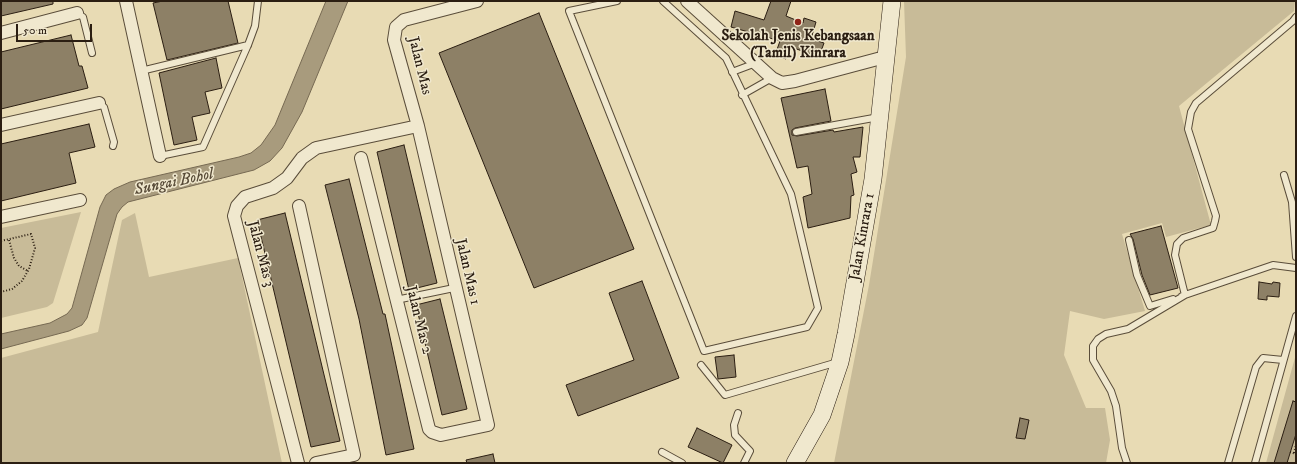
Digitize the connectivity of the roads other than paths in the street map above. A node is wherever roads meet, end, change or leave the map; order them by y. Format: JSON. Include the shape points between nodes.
{"nodes":[{"id":1,"x":126,"y":1,"type":"edge"},
{"id":2,"x":258,"y":1,"type":"edge"},
{"id":3,"x":477,"y":1,"type":"edge"},
{"id":4,"x":617,"y":1,"type":"edge"},
{"id":5,"x":663,"y":1,"type":"edge"},
{"id":6,"x":687,"y":1,"type":"edge"},
{"id":7,"x":892,"y":1,"type":"edge"},
{"id":8,"x":77,"y":14,"type":"joint"},
{"id":9,"x":1296,"y":17,"type":"edge"},
{"id":10,"x":1,"y":33,"type":"edge"},
{"id":11,"x":248,"y":46,"type":"junction"},
{"id":12,"x":92,"y":53,"type":"dead end"},
{"id":13,"x":885,"y":57,"type":"junction"},
{"id":14,"x":756,"y":63,"type":"junction"},
{"id":15,"x":141,"y":71,"type":"junction"},
{"id":16,"x":732,"y":72,"type":"junction"},
{"id":17,"x":772,"y":78,"type":"junction"},
{"id":18,"x":742,"y":95,"type":"junction"},
{"id":19,"x":99,"y":103,"type":"joint"},
{"id":20,"x":880,"y":117,"type":"junction"},
{"id":21,"x":1,"y":125,"type":"edge"},
{"id":22,"x":418,"y":126,"type":"junction"},
{"id":23,"x":796,"y":132,"type":"dead end"},
{"id":24,"x":113,"y":146,"type":"dead end"},
{"id":25,"x":160,"y":156,"type":"joint"},
{"id":26,"x":362,"y":158,"type":"dead end"},
{"id":27,"x":1284,"y":175,"type":"dead end"},
{"id":28,"x":80,"y":200,"type":"dead end"},
{"id":29,"x":300,"y":206,"type":"dead end"},
{"id":30,"x":1,"y":217,"type":"edge"},
{"id":31,"x":1129,"y":240,"type":"dead end"},
{"id":32,"x":1296,"y":257,"type":"edge"},
{"id":33,"x":1296,"y":268,"type":"edge"},
{"id":34,"x":454,"y":288,"type":"junction"},
{"id":35,"x":1185,"y":295,"type":"junction"},
{"id":36,"x":396,"y":300,"type":"junction"},
{"id":37,"x":1296,"y":316,"type":"edge"},
{"id":38,"x":1283,"y":360,"type":"junction"},
{"id":39,"x":840,"y":362,"type":"junction"},
{"id":40,"x":701,"y":365,"type":"dead end"},
{"id":41,"x":738,"y":413,"type":"dead end"},
{"id":42,"x":488,"y":425,"type":"joint"},
{"id":43,"x":662,"y":452,"type":"dead end"},
{"id":44,"x":298,"y":463,"type":"edge"},
{"id":45,"x":316,"y":463,"type":"edge"},
{"id":46,"x":682,"y":463,"type":"edge"},
{"id":47,"x":744,"y":463,"type":"edge"},
{"id":48,"x":795,"y":463,"type":"edge"},
{"id":49,"x":1127,"y":463,"type":"edge"},
{"id":50,"x":1228,"y":463,"type":"edge"},
{"id":51,"x":1255,"y":463,"type":"edge"}],
"edges":[{"from":1,"to":15,"type":"street"},
{"from":2,"to":11,"type":"lane","via":[[255,26]]},
{"from":3,"to":22,"type":"street","name":"Jalan Mas","via":[[404,20],[396,27],[394,40]]},
{"from":4,"to":18,"type":"lane","via":[[568,11],[704,351],[807,327],[818,308],[792,194]]},
{"from":5,"to":16,"type":"lane","via":[[726,58]]},
{"from":6,"to":14,"type":"street"},
{"from":7,"to":13,"type":"street","name":"Jalan Kinrara 1"},
{"from":8,"to":10,"type":"street"},
{"from":8,"to":12,"type":"lane","via":[[82,16]]},
{"from":9,"to":35,"type":"lane","via":[[1196,103],[1191,112],[1188,129],[1216,216],[1213,228],[1183,238],[1178,244],[1175,255]]},
{"from":11,"to":15,"type":"lane"},
{"from":11,"to":25,"type":"lane","via":[[203,147]]},
{"from":13,"to":17,"type":"street","via":[[795,81],[782,83]]},
{"from":13,"to":20,"type":"street","name":"Jalan Kinrara 1"},
{"from":14,"to":16,"type":"lane"},
{"from":14,"to":17,"type":"street"},
{"from":15,"to":25,"type":"street"},
{"from":16,"to":18,"type":"lane"},
{"from":17,"to":18,"type":"lane"},
{"from":19,"to":21,"type":"street"},
{"from":19,"to":24,"type":"lane","via":[[104,107]]},
{"from":20,"to":23,"type":"lane"},
{"from":20,"to":39,"type":"street","name":"Jalan Kinrara 1","via":[[869,204]]},
{"from":22,"to":34,"type":"street","name":"Jalan Mas 1"},
{"from":22,"to":44,"type":"street","name":"Jalan Mas 3","via":[[316,148],[302,158],[287,178],[273,188],[245,197],[237,206],[234,216]]},
{"from":26,"to":36,"type":"street","name":"Jalan Mas 2"},
{"from":27,"to":32,"type":"lane","via":[[1292,207]]},
{"from":28,"to":30,"type":"street"},
{"from":29,"to":45,"type":"street","via":[[354,455]]},
{"from":31,"to":35,"type":"lane","via":[[1138,275],[1150,306]]},
{"from":33,"to":35,"type":"lane","via":[[1273,265]]},
{"from":34,"to":36,"type":"lane"},
{"from":34,"to":42,"type":"street","name":"Jalan Mas 1"},
{"from":35,"to":49,"type":"lane","via":[[1128,329],[1106,334],[1093,346],[1093,360],[1116,406],[1122,448]]},
{"from":36,"to":42,"type":"street","name":"Jalan Mas 2","via":[[429,429],[441,435]]},
{"from":37,"to":38,"type":"lane"},
{"from":38,"to":50,"type":"lane","via":[[1264,358],[1256,367]]},
{"from":38,"to":51,"type":"lane"},
{"from":39,"to":40,"type":"lane","via":[[725,395]]},
{"from":39,"to":48,"type":"street","name":"Jalan Kinrara 1","via":[[822,415]]},
{"from":41,"to":47,"type":"lane","via":[[734,425],[735,435],[750,451]]},
{"from":43,"to":46,"type":"lane"}]}
